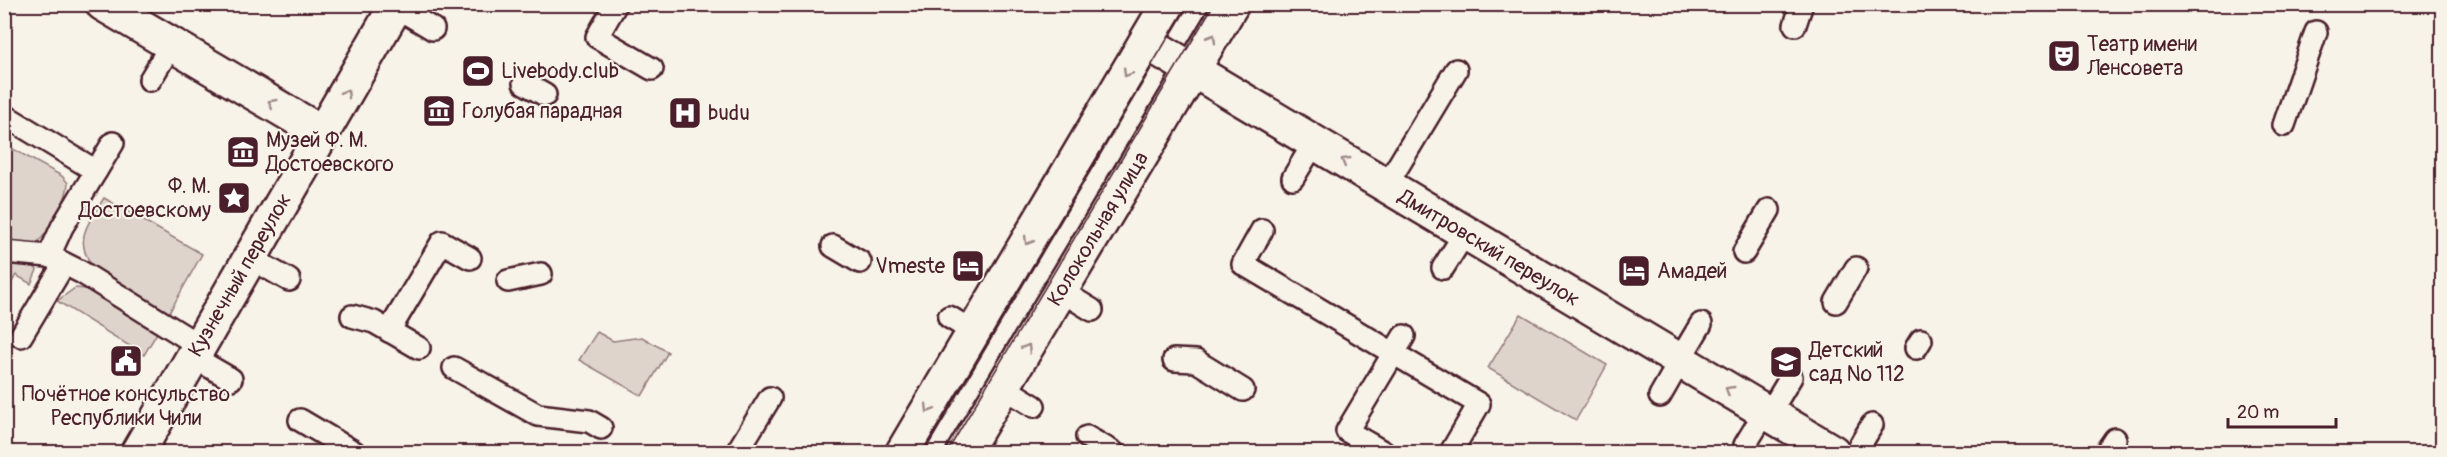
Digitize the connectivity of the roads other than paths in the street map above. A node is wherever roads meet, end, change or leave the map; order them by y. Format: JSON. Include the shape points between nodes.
{"nodes":[{"id":1,"x":1168,"y":4,"type":"edge"},
{"id":2,"x":1232,"y":4,"type":"edge"},
{"id":3,"x":1802,"y":4,"type":"edge"},
{"id":4,"x":396,"y":6,"type":"edge"},
{"id":5,"x":112,"y":7,"type":"edge"},
{"id":6,"x":609,"y":7,"type":"edge"},
{"id":7,"x":1796,"y":25,"type":"dead end"},
{"id":8,"x":433,"y":29,"type":"dead end"},
{"id":9,"x":2316,"y":32,"type":"dead end"},
{"id":10,"x":1146,"y":42,"type":"junction"},
{"id":11,"x":171,"y":45,"type":"junction"},
{"id":12,"x":652,"y":69,"type":"dead end"},
{"id":13,"x":1456,"y":70,"type":"dead end"},
{"id":14,"x":1192,"y":71,"type":"junction"},
{"id":15,"x":150,"y":80,"type":"dead end"},
{"id":16,"x":524,"y":83,"type":"dead end"},
{"id":17,"x":545,"y":95,"type":"dead end"},
{"id":18,"x":4,"y":115,"type":"edge"},
{"id":19,"x":2284,"y":125,"type":"dead end"},
{"id":20,"x":322,"y":133,"type":"junction"},
{"id":21,"x":113,"y":143,"type":"dead end"},
{"id":22,"x":1314,"y":143,"type":"junction"},
{"id":23,"x":96,"y":171,"type":"junction"},
{"id":24,"x":1293,"y":178,"type":"dead end"},
{"id":25,"x":1386,"y":186,"type":"junction"},
{"id":26,"x":1769,"y":210,"type":"dead end"},
{"id":27,"x":1262,"y":230,"type":"dead end"},
{"id":28,"x":1465,"y":233,"type":"junction"},
{"id":29,"x":833,"y":246,"type":"dead end"},
{"id":30,"x":4,"y":252,"type":"edge"},
{"id":31,"x":1744,"y":252,"type":"dead end"},
{"id":32,"x":250,"y":258,"type":"junction"},
{"id":33,"x":470,"y":258,"type":"dead end"},
{"id":34,"x":57,"y":260,"type":"junction"},
{"id":35,"x":860,"y":262,"type":"dead end"},
{"id":36,"x":1443,"y":268,"type":"dead end"},
{"id":37,"x":1856,"y":268,"type":"dead end"},
{"id":38,"x":541,"y":274,"type":"dead end"},
{"id":39,"x":289,"y":280,"type":"dead end"},
{"id":40,"x":508,"y":281,"type":"dead end"},
{"id":41,"x":1061,"y":291,"type":"junction"},
{"id":42,"x":1836,"y":302,"type":"dead end"},
{"id":43,"x":1092,"y":310,"type":"dead end"},
{"id":44,"x":352,"y":316,"type":"dead end"},
{"id":45,"x":1701,"y":324,"type":"dead end"},
{"id":46,"x":389,"y":331,"type":"junction"},
{"id":47,"x":21,"y":336,"type":"dead end"},
{"id":48,"x":1399,"y":344,"type":"junction"},
{"id":49,"x":419,"y":348,"type":"dead end"},
{"id":50,"x":197,"y":351,"type":"junction"},
{"id":51,"x":1174,"y":360,"type":"dead end"},
{"id":52,"x":1679,"y":361,"type":"junction"},
{"id":53,"x":454,"y":368,"type":"dead end"},
{"id":54,"x":1791,"y":377,"type":"dead end"},
{"id":55,"x":231,"y":379,"type":"dead end"},
{"id":56,"x":1004,"y":387,"type":"junction"},
{"id":57,"x":1243,"y":390,"type":"dead end"},
{"id":58,"x":1660,"y":396,"type":"dead end"},
{"id":59,"x":770,"y":398,"type":"dead end"},
{"id":60,"x":1034,"y":406,"type":"dead end"},
{"id":61,"x":1767,"y":413,"type":"junction"},
{"id":62,"x":300,"y":420,"type":"dead end"},
{"id":63,"x":1872,"y":425,"type":"dead end"},
{"id":64,"x":601,"y":428,"type":"dead end"},
{"id":65,"x":1087,"y":437,"type":"dead end"},
{"id":66,"x":1745,"y":445,"type":"dead end"},
{"id":67,"x":138,"y":453,"type":"edge"},
{"id":68,"x":354,"y":453,"type":"edge"},
{"id":69,"x":737,"y":453,"type":"edge"},
{"id":70,"x":903,"y":453,"type":"edge"},
{"id":71,"x":964,"y":453,"type":"edge"},
{"id":72,"x":1113,"y":453,"type":"edge"},
{"id":73,"x":1383,"y":453,"type":"edge"},
{"id":74,"x":1450,"y":453,"type":"edge"},
{"id":75,"x":1833,"y":453,"type":"edge"},
{"id":76,"x":1856,"y":453,"type":"edge"}],
"edges":[{"from":1,"to":10,"type":"street"},
{"from":14,"to":2,"type":"street","name":"Колокольная улица","one_way":true},
{"from":3,"to":7,"type":"lane"},
{"from":4,"to":8,"type":"lane"},
{"from":20,"to":4,"type":"street","name":"Кузнечный переулок","one_way":true},
{"from":5,"to":11,"type":"street"},
{"from":6,"to":12,"type":"lane","via":[[597,37]]},
{"from":9,"to":19,"type":"lane"},
{"from":10,"to":14,"type":"street","name":"Дмитровский переулок"},
{"from":10,"to":70,"type":"street","one_way":true,"via":[[962,324]]},
{"from":11,"to":15,"type":"lane"},
{"from":20,"to":11,"type":"street","one_way":true},
{"from":13,"to":25,"type":"lane"},
{"from":14,"to":22,"type":"street","name":"Дмитровский переулок"},
{"from":14,"to":41,"type":"street","name":"Колокольная улица"},
{"from":16,"to":17,"type":"lane"},
{"from":18,"to":23,"type":"lane"},
{"from":20,"to":32,"type":"street","name":"Кузнечный переулок"},
{"from":21,"to":23,"type":"lane"},
{"from":22,"to":24,"type":"lane"},
{"from":25,"to":22,"type":"street","name":"Дмитровский переулок","one_way":true},
{"from":23,"to":34,"type":"lane","via":[[62,227]]},
{"from":25,"to":28,"type":"street","name":"Дмитровский переулок"},
{"from":26,"to":31,"type":"lane"},
{"from":27,"to":48,"type":"lane","via":[[1243,264]]},
{"from":28,"to":36,"type":"lane"},
{"from":28,"to":52,"type":"street","name":"Дмитровский переулок"},
{"from":29,"to":35,"type":"lane"},
{"from":30,"to":34,"type":"lane"},
{"from":32,"to":39,"type":"lane"},
{"from":32,"to":50,"type":"street","name":"Кузнечный переулок"},
{"from":33,"to":46,"type":"lane","via":[[442,242]]},
{"from":34,"to":47,"type":"lane"},
{"from":34,"to":50,"type":"lane"},
{"from":37,"to":42,"type":"lane"},
{"from":38,"to":40,"type":"lane"},
{"from":41,"to":43,"type":"lane"},
{"from":56,"to":41,"type":"street","name":"Колокольная улица","one_way":true},
{"from":44,"to":46,"type":"lane"},
{"from":45,"to":52,"type":"lane"},
{"from":46,"to":49,"type":"lane"},
{"from":48,"to":73,"type":"lane","via":[[1347,431]]},
{"from":48,"to":74,"type":"lane","via":[[1479,404]]},
{"from":50,"to":55,"type":"lane"},
{"from":50,"to":67,"type":"street","name":"Кузнечный переулок"},
{"from":51,"to":57,"type":"lane","via":[[1196,361]]},
{"from":52,"to":58,"type":"lane"},
{"from":61,"to":52,"type":"street","name":"Дмитровский переулок","one_way":true},
{"from":53,"to":64,"type":"lane","via":[[538,415],[589,421]]},
{"from":54,"to":61,"type":"lane"},
{"from":56,"to":60,"type":"lane"},
{"from":56,"to":71,"type":"street","name":"Колокольная улица"},
{"from":59,"to":69,"type":"lane"},
{"from":61,"to":66,"type":"lane"},
{"from":61,"to":75,"type":"street","name":"Дмитровский переулок"},
{"from":62,"to":68,"type":"lane"},
{"from":63,"to":76,"type":"lane"},
{"from":65,"to":72,"type":"lane"}]}
